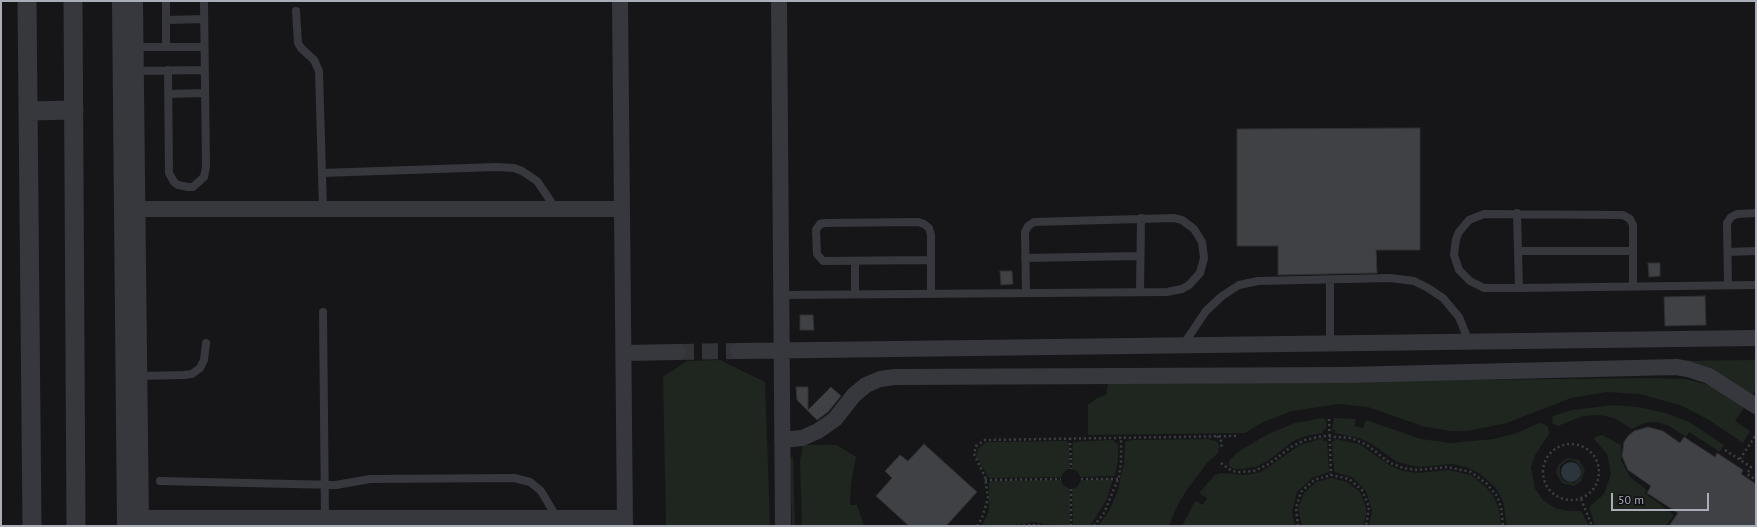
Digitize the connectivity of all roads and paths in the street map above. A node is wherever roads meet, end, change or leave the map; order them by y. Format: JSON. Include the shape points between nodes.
{"nodes":[{"id":1,"x":27,"y":1,"type":"edge"},
{"id":2,"x":73,"y":1,"type":"edge"},
{"id":3,"x":120,"y":1,"type":"edge"},
{"id":4,"x":135,"y":1,"type":"edge"},
{"id":5,"x":166,"y":1,"type":"edge"},
{"id":6,"x":204,"y":1,"type":"edge"},
{"id":7,"x":620,"y":1,"type":"edge"},
{"id":8,"x":779,"y":1,"type":"edge"},
{"id":9,"x":296,"y":11,"type":"dead end"},
{"id":10,"x":204,"y":19,"type":"junction"},
{"id":11,"x":166,"y":20,"type":"junction"},
{"id":12,"x":135,"y":47,"type":"junction"},
{"id":13,"x":166,"y":47,"type":"junction"},
{"id":14,"x":204,"y":47,"type":"junction"},
{"id":15,"x":168,"y":70,"type":"junction"},
{"id":16,"x":205,"y":70,"type":"junction"},
{"id":17,"x":135,"y":71,"type":"junction"},
{"id":18,"x":205,"y":93,"type":"junction"},
{"id":19,"x":168,"y":94,"type":"junction"},
{"id":20,"x":74,"y":110,"type":"junction"},
{"id":21,"x":29,"y":111,"type":"junction"},
{"id":22,"x":322,"y":173,"type":"junction"},
{"id":23,"x":137,"y":209,"type":"junction"},
{"id":24,"x":323,"y":209,"type":"junction"},
{"id":25,"x":556,"y":209,"type":"junction"},
{"id":26,"x":622,"y":209,"type":"junction"},
{"id":27,"x":1517,"y":213,"type":"junction"},
{"id":28,"x":1756,"y":213,"type":"edge"},
{"id":29,"x":1141,"y":218,"type":"junction"},
{"id":30,"x":1518,"y":251,"type":"junction"},
{"id":31,"x":1633,"y":251,"type":"junction"},
{"id":32,"x":1756,"y":251,"type":"edge"},
{"id":33,"x":1728,"y":252,"type":"junction"},
{"id":34,"x":1140,"y":256,"type":"junction"},
{"id":35,"x":1025,"y":258,"type":"junction"},
{"id":36,"x":931,"y":260,"type":"junction"},
{"id":37,"x":855,"y":261,"type":"junction"},
{"id":38,"x":1330,"y":280,"type":"junction"},
{"id":39,"x":1728,"y":285,"type":"junction"},
{"id":40,"x":1756,"y":285,"type":"edge"},
{"id":41,"x":1633,"y":286,"type":"junction"},
{"id":42,"x":1519,"y":288,"type":"junction"},
{"id":43,"x":130,"y":289,"type":"junction"},
{"id":44,"x":1140,"y":292,"type":"junction"},
{"id":45,"x":1026,"y":293,"type":"junction"},
{"id":46,"x":855,"y":294,"type":"junction"},
{"id":47,"x":931,"y":294,"type":"junction"},
{"id":48,"x":781,"y":295,"type":"junction"},
{"id":49,"x":323,"y":312,"type":"dead end"},
{"id":50,"x":1756,"y":338,"type":"edge"},
{"id":51,"x":1469,"y":342,"type":"junction"},
{"id":52,"x":206,"y":343,"type":"dead end"},
{"id":53,"x":1330,"y":344,"type":"junction"},
{"id":54,"x":1183,"y":345,"type":"junction"},
{"id":55,"x":738,"y":351,"type":"tunnel mouth"},
{"id":56,"x":782,"y":351,"type":"junction"},
{"id":57,"x":624,"y":352,"type":"junction"},
{"id":58,"x":678,"y":352,"type":"tunnel mouth"},
{"id":59,"x":139,"y":376,"type":"junction"},
{"id":60,"x":1756,"y":407,"type":"edge"},
{"id":61,"x":1329,"y":419,"type":"dead end"},
{"id":62,"x":1756,"y":420,"type":"edge"},
{"id":63,"x":1756,"y":435,"type":"edge"},
{"id":64,"x":1217,"y":436,"type":"junction"},
{"id":65,"x":1237,"y":436,"type":"dead end"},
{"id":66,"x":1329,"y":436,"type":"junction"},
{"id":67,"x":1121,"y":437,"type":"junction"},
{"id":68,"x":1070,"y":438,"type":"junction"},
{"id":69,"x":782,"y":440,"type":"junction"},
{"id":70,"x":1222,"y":449,"type":"dead end"},
{"id":71,"x":1725,"y":450,"type":"dead end"},
{"id":72,"x":1740,"y":459,"type":"junction"},
{"id":73,"x":1221,"y":463,"type":"dead end"},
{"id":74,"x":1071,"y":469,"type":"dead end"},
{"id":75,"x":1331,"y":475,"type":"junction"},
{"id":76,"x":1081,"y":478,"type":"dead end"},
{"id":77,"x":1061,"y":479,"type":"dead end"},
{"id":78,"x":1118,"y":479,"type":"junction"},
{"id":79,"x":985,"y":480,"type":"junction"},
{"id":80,"x":1756,"y":480,"type":"edge"},
{"id":81,"x":160,"y":482,"type":"dead end"},
{"id":82,"x":325,"y":485,"type":"junction"},
{"id":83,"x":1071,"y":489,"type":"dead end"},
{"id":84,"x":1581,"y":498,"type":"junction"},
{"id":85,"x":325,"y":518,"type":"junction"},
{"id":86,"x":562,"y":521,"type":"edge"},
{"id":87,"x":133,"y":522,"type":"edge"},
{"id":88,"x":625,"y":522,"type":"edge"},
{"id":89,"x":32,"y":526,"type":"edge"},
{"id":90,"x":76,"y":526,"type":"edge"},
{"id":91,"x":783,"y":526,"type":"edge"},
{"id":92,"x":977,"y":526,"type":"edge"},
{"id":93,"x":1018,"y":526,"type":"edge"},
{"id":94,"x":1045,"y":526,"type":"edge"},
{"id":95,"x":1071,"y":526,"type":"edge"},
{"id":96,"x":1094,"y":526,"type":"edge"},
{"id":97,"x":1298,"y":526,"type":"edge"},
{"id":98,"x":1366,"y":526,"type":"edge"},
{"id":99,"x":1504,"y":526,"type":"edge"},
{"id":100,"x":1592,"y":526,"type":"edge"}],
"edges":[{"from":1,"to":21,"type":"street"},
{"from":2,"to":20,"type":"street"},
{"from":3,"to":43,"type":"street"},
{"from":4,"to":12,"type":"street"},
{"from":5,"to":11,"type":"lane"},
{"from":6,"to":10,"type":"lane"},
{"from":7,"to":26,"type":"street"},
{"from":8,"to":48,"type":"street"},
{"from":9,"to":22,"type":"lane","via":[[298,43],[314,60],[319,71]]},
{"from":10,"to":11,"type":"lane"},
{"from":10,"to":14,"type":"lane"},
{"from":11,"to":13,"type":"lane"},
{"from":12,"to":13,"type":"lane"},
{"from":12,"to":17,"type":"street"},
{"from":13,"to":14,"type":"lane"},
{"from":14,"to":16,"type":"lane"},
{"from":15,"to":16,"type":"lane"},
{"from":15,"to":17,"type":"lane"},
{"from":15,"to":19,"type":"lane"},
{"from":16,"to":18,"type":"lane"},
{"from":17,"to":23,"type":"street"},
{"from":18,"to":19,"type":"lane"},
{"from":18,"to":19,"type":"lane","via":[[206,172],[197,184],[188,187],[174,182],[169,173]]},
{"from":20,"to":21,"type":"street"},
{"from":20,"to":90,"type":"street"},
{"from":21,"to":89,"type":"street"},
{"from":22,"to":24,"type":"lane"},
{"from":22,"to":25,"type":"lane","via":[[505,167],[522,171],[537,181]]},
{"from":23,"to":24,"type":"street"},
{"from":23,"to":43,"type":"street"},
{"from":24,"to":25,"type":"street"},
{"from":25,"to":26,"type":"street"},
{"from":26,"to":57,"type":"street"},
{"from":27,"to":30,"type":"lane"},
{"from":27,"to":31,"type":"lane","via":[[1623,216],[1630,219],[1633,225]]},
{"from":27,"to":42,"type":"lane","via":[[1484,214],[1469,220],[1456,239],[1454,255],[1459,270],[1477,285]]},
{"from":28,"to":33,"type":"lane","via":[[1737,214],[1731,217],[1727,223]]},
{"from":29,"to":34,"type":"lane"},
{"from":29,"to":35,"type":"lane","via":[[1034,222],[1025,232]]},
{"from":29,"to":44,"type":"lane","via":[[1174,218],[1188,224],[1199,235],[1204,258],[1200,273],[1182,289]]},
{"from":30,"to":31,"type":"lane"},
{"from":30,"to":42,"type":"lane"},
{"from":31,"to":41,"type":"lane"},
{"from":32,"to":33,"type":"lane"},
{"from":33,"to":39,"type":"lane"},
{"from":34,"to":35,"type":"lane"},
{"from":34,"to":44,"type":"lane"},
{"from":35,"to":45,"type":"lane"},
{"from":36,"to":37,"type":"lane"},
{"from":36,"to":37,"type":"lane","via":[[931,232],[921,222],[825,223],[819,226],[816,232],[819,258],[823,261]]},
{"from":36,"to":47,"type":"lane"},
{"from":37,"to":46,"type":"lane"},
{"from":38,"to":51,"type":"lane","via":[[1398,278],[1421,284],[1443,298],[1455,310],[1464,325]]},
{"from":38,"to":53,"type":"lane"},
{"from":38,"to":54,"type":"lane","via":[[1258,281],[1239,285],[1206,311]]},
{"from":39,"to":40,"type":"lane"},
{"from":39,"to":41,"type":"lane"},
{"from":41,"to":42,"type":"lane"},
{"from":43,"to":59,"type":"street"},
{"from":43,"to":87,"type":"street"},
{"from":44,"to":45,"type":"lane"},
{"from":45,"to":47,"type":"lane"},
{"from":46,"to":47,"type":"lane"},
{"from":46,"to":48,"type":"lane"},
{"from":48,"to":56,"type":"street"},
{"from":49,"to":82,"type":"lane"},
{"from":50,"to":51,"type":"street"},
{"from":51,"to":53,"type":"street"},
{"from":52,"to":59,"type":"lane","via":[[204,360],[200,368],[192,374]]},
{"from":53,"to":54,"type":"street"},
{"from":54,"to":56,"type":"street"},
{"from":55,"to":56,"type":"street"},
{"from":56,"to":69,"type":"street"},
{"from":57,"to":58,"type":"street"},
{"from":57,"to":88,"type":"street"},
{"from":59,"to":87,"type":"street"},
{"from":60,"to":62,"type":"street"},
{"from":60,"to":69,"type":"street","via":[[1709,376],[1676,367],[1344,375],[895,377],[880,379],[866,385],[854,395],[835,419],[818,431],[802,438]]},
{"from":61,"to":66,"type":"path"},
{"from":63,"to":72,"type":"path"},
{"from":64,"to":65,"type":"path"},
{"from":64,"to":67,"type":"path"},
{"from":64,"to":70,"type":"path"},
{"from":66,"to":73,"type":"path","via":[[1305,440],[1254,471],[1238,472],[1227,469]]},
{"from":66,"to":75,"type":"path"},
{"from":66,"to":99,"type":"path","via":[[1342,436],[1359,441],[1374,449],[1390,463],[1403,468],[1418,470],[1447,467],[1472,472],[1497,496]]},
{"from":67,"to":68,"type":"path"},
{"from":67,"to":78,"type":"path"},
{"from":68,"to":74,"type":"path"},
{"from":68,"to":79,"type":"path","via":[[985,440],[976,446],[974,454]]},
{"from":69,"to":91,"type":"street"},
{"from":71,"to":72,"type":"path"},
{"from":72,"to":80,"type":"path","via":[[1751,467],[1747,474]]},
{"from":75,"to":97,"type":"path","via":[[1314,480],[1301,492],[1296,508]]},
{"from":75,"to":98,"type":"path","via":[[1349,479],[1362,490],[1369,507]]},
{"from":76,"to":78,"type":"path"},
{"from":77,"to":79,"type":"path"},
{"from":78,"to":96,"type":"path","via":[[1104,513]]},
{"from":79,"to":92,"type":"path","via":[[988,489],[987,506]]},
{"from":81,"to":82,"type":"lane"},
{"from":82,"to":85,"type":"lane"},
{"from":82,"to":86,"type":"lane","via":[[370,479],[522,479],[541,491]]},
{"from":83,"to":95,"type":"path"},
{"from":84,"to":84,"type":"path","via":[[1591,491],[1598,481],[1598,462],[1591,451],[1580,445],[1561,445],[1547,457],[1543,469],[1544,481],[1551,492],[1562,498]]},
{"from":84,"to":100,"type":"path"},
{"from":85,"to":86,"type":"street"},
{"from":85,"to":87,"type":"street"},
{"from":86,"to":88,"type":"street"},
{"from":93,"to":94,"type":"path"}]}
